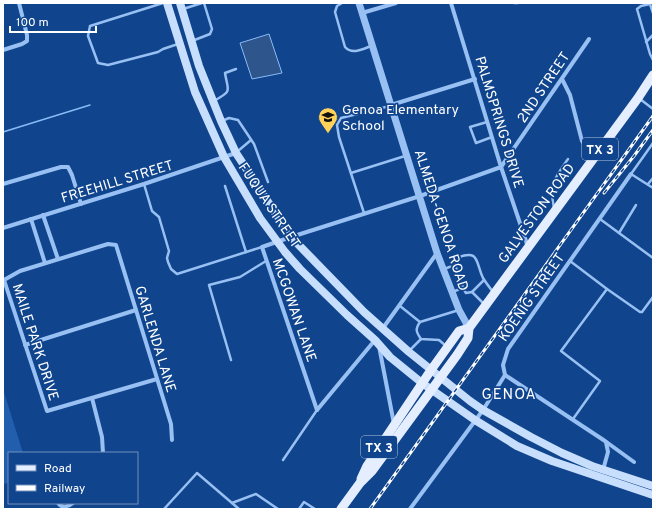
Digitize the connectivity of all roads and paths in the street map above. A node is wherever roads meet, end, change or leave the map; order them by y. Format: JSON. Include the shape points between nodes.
{"nodes":[{"id":1,"x":19,"y":3,"type":"edge"},
{"id":2,"x":163,"y":3,"type":"edge"},
{"id":3,"x":167,"y":3,"type":"edge"},
{"id":4,"x":203,"y":3,"type":"edge"},
{"id":5,"x":342,"y":3,"type":"edge"},
{"id":6,"x":359,"y":3,"type":"edge"},
{"id":7,"x":396,"y":3,"type":"edge"},
{"id":8,"x":451,"y":3,"type":"edge"},
{"id":9,"x":514,"y":3,"type":"edge"},
{"id":10,"x":518,"y":3,"type":"edge"},
{"id":11,"x":181,"y":6,"type":"edge"},
{"id":12,"x":653,"y":13,"type":"edge"},
{"id":13,"x":362,"y":14,"type":"junction"},
{"id":14,"x":653,"y":35,"type":"edge"},
{"id":15,"x":589,"y":39,"type":"dead end"},
{"id":16,"x":192,"y":41,"type":"junction"},
{"id":17,"x":646,"y":42,"type":"junction"},
{"id":18,"x":179,"y":44,"type":"junction"},
{"id":19,"x":372,"y":46,"type":"junction"},
{"id":20,"x":3,"y":50,"type":"edge"},
{"id":21,"x":653,"y":60,"type":"edge"},
{"id":22,"x":199,"y":66,"type":"junction"},
{"id":23,"x":188,"y":69,"type":"junction"},
{"id":24,"x":236,"y":69,"type":"dead end"},
{"id":25,"x":653,"y":76,"type":"edge"},
{"id":26,"x":475,"y":78,"type":"junction"},
{"id":27,"x":562,"y":79,"type":"junction"},
{"id":28,"x":638,"y":98,"type":"junction"},
{"id":29,"x":213,"y":101,"type":"junction"},
{"id":30,"x":391,"y":105,"type":"junction"},
{"id":31,"x":653,"y":109,"type":"edge"},
{"id":32,"x":221,"y":121,"type":"junction"},
{"id":33,"x":488,"y":122,"type":"junction"},
{"id":34,"x":492,"y":137,"type":"junction"},
{"id":35,"x":251,"y":140,"type":"junction"},
{"id":36,"x":653,"y":143,"type":"edge"},
{"id":37,"x":236,"y":153,"type":"junction"},
{"id":38,"x":407,"y":155,"type":"junction"},
{"id":39,"x":594,"y":156,"type":"junction"},
{"id":40,"x":224,"y":158,"type":"junction"},
{"id":41,"x":568,"y":159,"type":"dead end"},
{"id":42,"x":502,"y":167,"type":"junction"},
{"id":43,"x":350,"y":173,"type":"junction"},
{"id":44,"x":631,"y":174,"type":"junction"},
{"id":45,"x":653,"y":178,"type":"edge"},
{"id":46,"x":268,"y":182,"type":"dead end"},
{"id":47,"x":3,"y":184,"type":"edge"},
{"id":48,"x":144,"y":184,"type":"junction"},
{"id":49,"x":648,"y":184,"type":"junction"},
{"id":50,"x":225,"y":186,"type":"dead end"},
{"id":51,"x":653,"y":188,"type":"edge"},
{"id":52,"x":420,"y":196,"type":"junction"},
{"id":53,"x":80,"y":204,"type":"junction"},
{"id":54,"x":636,"y":205,"type":"dead end"},
{"id":55,"x":555,"y":211,"type":"junction"},
{"id":56,"x":364,"y":214,"type":"junction"},
{"id":57,"x":43,"y":215,"type":"junction"},
{"id":58,"x":32,"y":219,"type":"junction"},
{"id":59,"x":599,"y":219,"type":"junction"},
{"id":60,"x":3,"y":228,"type":"edge"},
{"id":61,"x":619,"y":233,"type":"junction"},
{"id":62,"x":291,"y":237,"type":"junction"},
{"id":63,"x":277,"y":242,"type":"junction"},
{"id":64,"x":262,"y":247,"type":"junction"},
{"id":65,"x":528,"y":247,"type":"junction"},
{"id":66,"x":246,"y":252,"type":"junction"},
{"id":67,"x":437,"y":253,"type":"junction"},
{"id":68,"x":653,"y":258,"type":"edge"},
{"id":69,"x":58,"y":260,"type":"junction"},
{"id":70,"x":266,"y":261,"type":"junction"},
{"id":71,"x":570,"y":261,"type":"junction"},
{"id":72,"x":45,"y":263,"type":"junction"},
{"id":73,"x":455,"y":265,"type":"junction"},
{"id":74,"x":443,"y":269,"type":"junction"},
{"id":75,"x":4,"y":280,"type":"edge"},
{"id":76,"x":484,"y":280,"type":"junction"},
{"id":77,"x":463,"y":288,"type":"junction"},
{"id":78,"x":607,"y":289,"type":"junction"},
{"id":79,"x":452,"y":292,"type":"junction"},
{"id":80,"x":472,"y":292,"type":"junction"},
{"id":81,"x":494,"y":294,"type":"junction"},
{"id":82,"x":653,"y":297,"type":"edge"},
{"id":83,"x":400,"y":306,"type":"junction"},
{"id":84,"x":486,"y":306,"type":"junction"},
{"id":85,"x":136,"y":310,"type":"junction"},
{"id":86,"x":459,"y":310,"type":"junction"},
{"id":87,"x":420,"y":322,"type":"junction"},
{"id":88,"x":383,"y":328,"type":"junction"},
{"id":89,"x":469,"y":328,"type":"junction"},
{"id":90,"x":421,"y":339,"type":"junction"},
{"id":91,"x":377,"y":342,"type":"junction"},
{"id":92,"x":25,"y":345,"type":"junction"},
{"id":93,"x":448,"y":347,"type":"junction"},
{"id":94,"x":409,"y":352,"type":"junction"},
{"id":95,"x":231,"y":360,"type":"dead end"},
{"id":96,"x":431,"y":370,"type":"junction"},
{"id":97,"x":505,"y":375,"type":"junction"},
{"id":98,"x":441,"y":377,"type":"junction"},
{"id":99,"x":157,"y":379,"type":"junction"},
{"id":100,"x":422,"y":383,"type":"junction"},
{"id":101,"x":432,"y":390,"type":"junction"},
{"id":102,"x":92,"y":398,"type":"junction"},
{"id":103,"x":318,"y":410,"type":"junction"},
{"id":104,"x":484,"y":410,"type":"junction"},
{"id":105,"x":475,"y":420,"type":"junction"},
{"id":106,"x":573,"y":420,"type":"junction"},
{"id":107,"x":394,"y":424,"type":"junction"},
{"id":108,"x":172,"y":440,"type":"dead end"},
{"id":109,"x":605,"y":441,"type":"junction"},
{"id":110,"x":103,"y":452,"type":"edge"},
{"id":111,"x":283,"y":460,"type":"dead end"},
{"id":112,"x":634,"y":462,"type":"dead end"},
{"id":113,"x":603,"y":469,"type":"junction"},
{"id":114,"x":601,"y":478,"type":"junction"},
{"id":115,"x":360,"y":482,"type":"junction"},
{"id":116,"x":653,"y":486,"type":"edge"},
{"id":117,"x":653,"y":495,"type":"edge"},
{"id":118,"x":232,"y":503,"type":"junction"},
{"id":119,"x":59,"y":504,"type":"edge"},
{"id":120,"x":71,"y":504,"type":"edge"},
{"id":121,"x":164,"y":509,"type":"edge"},
{"id":122,"x":239,"y":509,"type":"edge"},
{"id":123,"x":278,"y":509,"type":"edge"},
{"id":124,"x":299,"y":509,"type":"edge"},
{"id":125,"x":315,"y":509,"type":"edge"},
{"id":126,"x":341,"y":509,"type":"edge"},
{"id":127,"x":410,"y":509,"type":"edge"}],
"edges":[{"from":1,"to":20,"type":"street","via":[[27,41]]},
{"from":2,"to":18,"type":"lane","via":[[90,26],[88,36],[92,50],[98,63],[108,65]]},
{"from":3,"to":18,"type":"main road","name":"FUQUA STREET"},
{"from":4,"to":11,"type":"lane"},
{"from":4,"to":16,"type":"lane","via":[[212,29],[210,34]]},
{"from":5,"to":19,"type":"lane","via":[[336,6],[335,12],[345,47],[352,52]]},
{"from":6,"to":13,"type":"street","name":"ALMEDA-GENOA ROAD"},
{"from":7,"to":13,"type":"street"},
{"from":8,"to":26,"type":"street","name":"PALMSPRINGS DRIVE"},
{"from":9,"to":10,"type":"lane"},
{"from":11,"to":16,"type":"main road","name":"FUQUA STREET"},
{"from":12,"to":17,"type":"lane","via":[[650,4],[637,9]]},
{"from":13,"to":19,"type":"street","name":"ALMEDA-GENOA ROAD"},
{"from":14,"to":17,"type":"lane"},
{"from":15,"to":27,"type":"street","name":"2ND STREET"},
{"from":16,"to":22,"type":"main road","name":"FUQUA STREET"},
{"from":17,"to":21,"type":"lane"},
{"from":18,"to":23,"type":"main road","name":"FUQUA STREET"},
{"from":19,"to":30,"type":"street","name":"ALMEDA-GENOA ROAD"},
{"from":22,"to":23,"type":"street"},
{"from":22,"to":29,"type":"main road","name":"FUQUA STREET"},
{"from":23,"to":40,"type":"main road","name":"FUQUA STREET","via":[[195,92]]},
{"from":24,"to":29,"type":"lane","via":[[225,73],[228,90]]},
{"from":25,"to":28,"type":"main road","name":"GALVESTON ROAD","number":"TX 3"},
{"from":26,"to":30,"type":"street"},
{"from":26,"to":33,"type":"street","name":"PALMSPRINGS DRIVE"},
{"from":27,"to":39,"type":"street","via":[[570,96],[582,141]]},
{"from":27,"to":42,"type":"street","name":"2ND STREET"},
{"from":28,"to":31,"type":"lane"},
{"from":28,"to":39,"type":"main road","name":"GALVESTON ROAD","number":"TX 3"},
{"from":29,"to":32,"type":"main road","name":"FUQUA STREET"},
{"from":30,"to":38,"type":"street","name":"ALMEDA-GENOA ROAD"},
{"from":30,"to":43,"type":"lane","via":[[341,118],[337,125]]},
{"from":32,"to":35,"type":"lane","via":[[229,118],[238,120]]},
{"from":32,"to":37,"type":"main road","name":"FUQUA STREET"},
{"from":33,"to":34,"type":"street","name":"PALMSPRINGS DRIVE"},
{"from":33,"to":34,"type":"lane","via":[[470,127],[476,143]]},
{"from":34,"to":42,"type":"street","name":"PALMSPRINGS DRIVE"},
{"from":35,"to":37,"type":"lane"},
{"from":35,"to":46,"type":"lane"},
{"from":36,"to":44,"type":"lane"},
{"from":37,"to":40,"type":"street","name":"FREEHILL STREET"},
{"from":37,"to":62,"type":"main road","name":"FUQUA STREET"},
{"from":38,"to":43,"type":"lane"},
{"from":38,"to":52,"type":"street","name":"ALMEDA-GENOA ROAD"},
{"from":39,"to":55,"type":"main road","name":"GALVESTON ROAD","number":"TX 3"},
{"from":40,"to":48,"type":"street","name":"FREEHILL STREET"},
{"from":40,"to":63,"type":"main road","name":"FUQUA STREET"},
{"from":41,"to":55,"type":"lane","via":[[552,184]]},
{"from":42,"to":52,"type":"street","name":"MCGOWAN LANE"},
{"from":42,"to":65,"type":"street","name":"PALMSPRINGS DRIVE"},
{"from":43,"to":56,"type":"lane"},
{"from":44,"to":49,"type":"lane"},
{"from":44,"to":59,"type":"street","name":"KOENIG STREET"},
{"from":45,"to":49,"type":"lane"},
{"from":47,"to":53,"type":"street","via":[[61,167],[68,168]]},
{"from":48,"to":53,"type":"street","name":"FREEHILL STREET"},
{"from":48,"to":66,"type":"lane","via":[[152,211],[159,217],[169,251],[168,262],[177,274]]},
{"from":49,"to":51,"type":"lane"},
{"from":50,"to":66,"type":"lane"},
{"from":52,"to":56,"type":"street","name":"MCGOWAN LANE"},
{"from":52,"to":67,"type":"street","name":"ALMEDA-GENOA ROAD"},
{"from":53,"to":57,"type":"street","name":"FREEHILL STREET"},
{"from":54,"to":61,"type":"lane"},
{"from":55,"to":65,"type":"main road","name":"GALVESTON ROAD","number":"TX 3"},
{"from":56,"to":62,"type":"street","name":"MCGOWAN LANE"},
{"from":57,"to":58,"type":"street","name":"FREEHILL STREET"},
{"from":57,"to":69,"type":"street"},
{"from":58,"to":60,"type":"street","name":"FREEHILL STREET"},
{"from":58,"to":72,"type":"street"},
{"from":59,"to":61,"type":"lane"},
{"from":59,"to":71,"type":"street","name":"KOENIG STREET"},
{"from":61,"to":68,"type":"lane"},
{"from":62,"to":63,"type":"street","name":"MCGOWAN LANE"},
{"from":62,"to":88,"type":"main road","name":"FUQUA STREET"},
{"from":63,"to":64,"type":"street","name":"MCGOWAN LANE"},
{"from":63,"to":91,"type":"main road","name":"FUQUA STREET","via":[[300,269]]},
{"from":64,"to":66,"type":"lane"},
{"from":64,"to":70,"type":"street","name":"MCGOWAN LANE"},
{"from":65,"to":81,"type":"main road","name":"GALVESTON ROAD","number":"TX 3"},
{"from":67,"to":74,"type":"street","name":"ALMEDA-GENOA ROAD"},
{"from":67,"to":83,"type":"street"},
{"from":69,"to":72,"type":"street"},
{"from":69,"to":85,"type":"street","name":"GARLENDA LANE","via":[[108,244],[116,245]]},
{"from":70,"to":95,"type":"lane","via":[[240,277],[209,285]]},
{"from":70,"to":103,"type":"street","name":"MCGOWAN LANE"},
{"from":71,"to":78,"type":"lane"},
{"from":71,"to":97,"type":"street","name":"KOENIG STREET","via":[[508,349],[503,365]]},
{"from":72,"to":75,"type":"street","via":[[20,271]]},
{"from":73,"to":74,"type":"lane"},
{"from":73,"to":76,"type":"lane","via":[[456,258],[468,254],[474,257]]},
{"from":73,"to":77,"type":"lane"},
{"from":74,"to":79,"type":"street","name":"ALMEDA-GENOA ROAD"},
{"from":75,"to":92,"type":"street","name":"MAILE PARK DRIVE"},
{"from":76,"to":80,"type":"lane"},
{"from":76,"to":81,"type":"lane"},
{"from":77,"to":79,"type":"lane"},
{"from":77,"to":80,"type":"lane","via":[[466,293]]},
{"from":78,"to":82,"type":"lane","via":[[640,312]]},
{"from":78,"to":106,"type":"lane","via":[[561,351],[600,381]]},
{"from":79,"to":86,"type":"street","name":"ALMEDA-GENOA ROAD"},
{"from":80,"to":84,"type":"lane"},
{"from":81,"to":84,"type":"main road","name":"GALVESTON ROAD","number":"TX 3"},
{"from":83,"to":87,"type":"lane"},
{"from":83,"to":88,"type":"street"},
{"from":84,"to":89,"type":"main road","name":"GALVESTON ROAD","number":"TX 3"},
{"from":85,"to":92,"type":"street"},
{"from":85,"to":99,"type":"street","name":"GARLENDA LANE"},
{"from":86,"to":87,"type":"lane"},
{"from":86,"to":89,"type":"street","name":"ALMEDA-GENOA ROAD"},
{"from":87,"to":90,"type":"lane","via":[[417,333]]},
{"from":88,"to":94,"type":"main road","name":"FUQUA STREET"},
{"from":89,"to":93,"type":"main road","name":"GALVESTON ROAD","number":"TX 3","via":[[459,332]]},
{"from":89,"to":98,"type":"main road","name":"GALVESTON ROAD","number":"TX 3","via":[[468,338]]},
{"from":90,"to":93,"type":"lane","via":[[439,340]]},
{"from":90,"to":94,"type":"lane"},
{"from":91,"to":100,"type":"main road","name":"FUQUA STREET","via":[[390,357]]},
{"from":91,"to":103,"type":"street"},
{"from":91,"to":107,"type":"street"},
{"from":92,"to":102,"type":"street","name":"MAILE PARK DRIVE","via":[[47,411]]},
{"from":93,"to":96,"type":"main road","name":"GALVESTON ROAD","number":"TX 3"},
{"from":94,"to":96,"type":"main road","name":"FUQUA STREET"},
{"from":96,"to":98,"type":"main road","name":"FUQUA STREET"},
{"from":96,"to":100,"type":"main road","name":"GALVESTON ROAD","number":"TX 3"},
{"from":97,"to":104,"type":"street","name":"KOENIG STREET"},
{"from":97,"to":106,"type":"street"},
{"from":98,"to":101,"type":"main road","name":"GALVESTON ROAD","number":"TX 3"},
{"from":98,"to":104,"type":"main road","name":"FUQUA STREET"},
{"from":99,"to":102,"type":"street"},
{"from":99,"to":108,"type":"street","name":"GARLENDA LANE","via":[[171,424]]},
{"from":100,"to":101,"type":"main road","name":"FUQUA STREET"},
{"from":100,"to":107,"type":"main road","name":"GALVESTON ROAD","number":"TX 3"},
{"from":101,"to":105,"type":"main road","name":"FUQUA STREET"},
{"from":101,"to":115,"type":"main road","name":"GALVESTON ROAD","number":"TX 3","via":[[372,471]]},
{"from":102,"to":110,"type":"street","via":[[102,437]]},
{"from":103,"to":111,"type":"lane"},
{"from":104,"to":105,"type":"street","name":"KOENIG STREET"},
{"from":104,"to":113,"type":"main road","name":"FUQUA STREET","via":[[562,453]]},
{"from":105,"to":114,"type":"main road","name":"FUQUA STREET","via":[[517,446]]},
{"from":105,"to":127,"type":"street","name":"KOENIG STREET"},
{"from":106,"to":109,"type":"street"},
{"from":107,"to":115,"type":"main road","name":"GALVESTON ROAD","number":"TX 3","via":[[367,466]]},
{"from":109,"to":112,"type":"street"},
{"from":109,"to":113,"type":"street","via":[[608,452]]},
{"from":113,"to":114,"type":"street"},
{"from":113,"to":116,"type":"main road","name":"FUQUA STREET"},
{"from":114,"to":117,"type":"main road","name":"FUQUA STREET"},
{"from":115,"to":126,"type":"main road","name":"GALVESTON ROAD","number":"TX 3"},
{"from":118,"to":121,"type":"lane","via":[[197,472]]},
{"from":118,"to":122,"type":"lane"},
{"from":118,"to":123,"type":"lane","via":[[256,494]]},
{"from":119,"to":120,"type":"street","via":[[65,507]]},
{"from":124,"to":125,"type":"lane","via":[[304,502]]}]}
